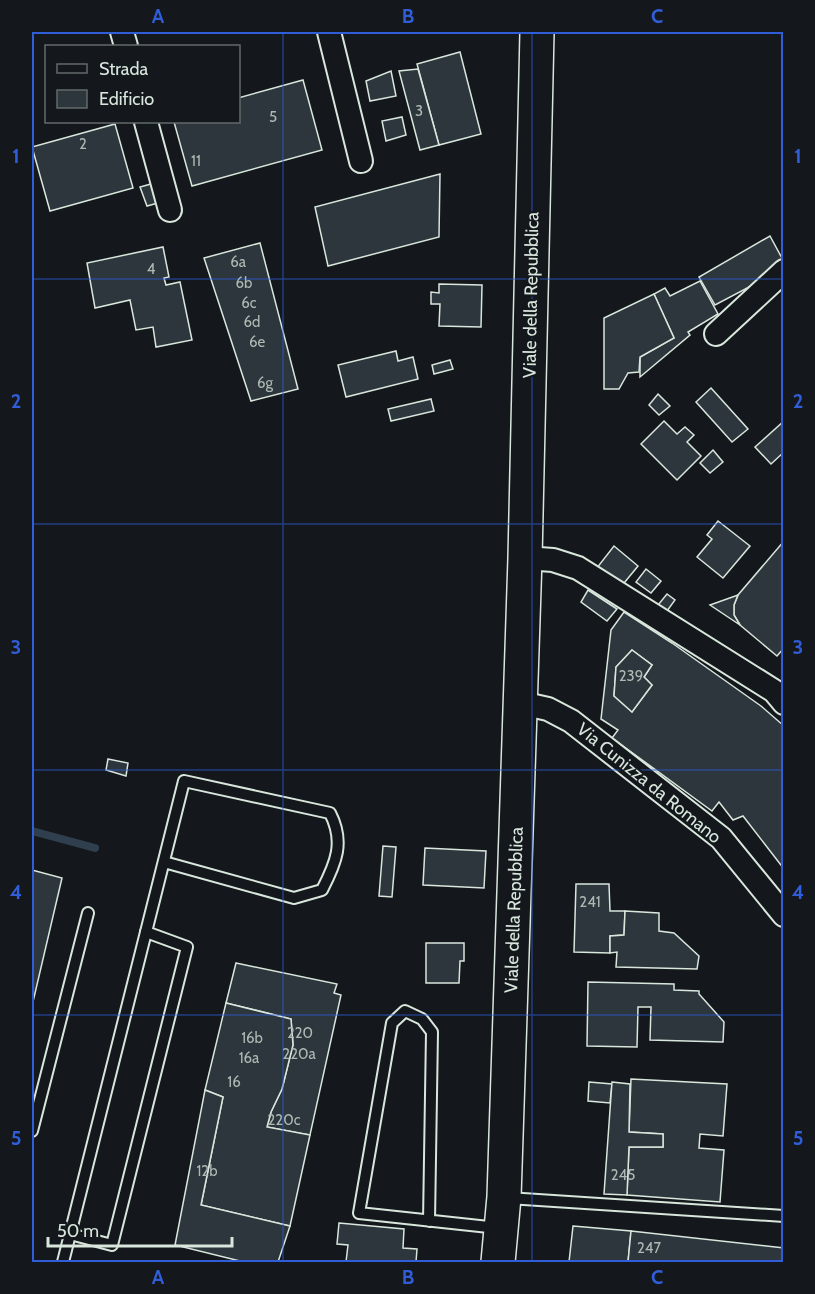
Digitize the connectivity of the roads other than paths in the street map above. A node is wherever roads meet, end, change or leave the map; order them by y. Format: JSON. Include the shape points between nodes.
{"nodes":[{"id":1,"x":329,"y":32,"type":"edge"},
{"id":2,"x":537,"y":32,"type":"edge"},
{"id":3,"x":146,"y":123,"type":"edge"},
{"id":4,"x":361,"y":161,"type":"dead end"},
{"id":5,"x":170,"y":210,"type":"dead end"},
{"id":6,"x":783,"y":272,"type":"edge"},
{"id":7,"x":716,"y":334,"type":"dead end"},
{"id":8,"x":525,"y":558,"type":"junction"},
{"id":9,"x":521,"y":703,"type":"junction"},
{"id":10,"x":783,"y":703,"type":"edge"},
{"id":11,"x":164,"y":862,"type":"junction"},
{"id":12,"x":88,"y":914,"type":"dead end"},
{"id":13,"x":783,"y":915,"type":"edge"},
{"id":14,"x":146,"y":932,"type":"junction"},
{"id":15,"x":32,"y":1131,"type":"edge"},
{"id":16,"x":503,"y":1213,"type":"junction"},
{"id":17,"x":783,"y":1216,"type":"edge"},
{"id":18,"x":429,"y":1221,"type":"junction"},
{"id":19,"x":70,"y":1234,"type":"junction"},
{"id":20,"x":63,"y":1263,"type":"edge"},
{"id":21,"x":498,"y":1263,"type":"edge"}],
"edges":[{"from":1,"to":4,"type":"street"},
{"from":2,"to":8,"type":"main road","name":"Viale della Repubblica"},
{"from":3,"to":5,"type":"street"},
{"from":6,"to":7,"type":"street"},
{"from":8,"to":9,"type":"main road","name":"Viale della Repubblica"},
{"from":8,"to":10,"type":"street","via":[[553,560],[578,568],[774,691]]},
{"from":9,"to":13,"type":"street","name":"Via Cunizza da Romano","via":[[548,709],[571,721],[721,838]]},
{"from":9,"to":16,"type":"main road","name":"Viale della Repubblica"},
{"from":11,"to":11,"type":"lane","via":[[184,781],[330,813],[338,829],[336,861],[322,890],[294,898]]},
{"from":11,"to":14,"type":"lane"},
{"from":12,"to":15,"type":"lane"},
{"from":14,"to":19,"type":"lane"},
{"from":14,"to":19,"type":"lane","via":[[187,947],[112,1245]]},
{"from":16,"to":17,"type":"lane"},
{"from":16,"to":18,"type":"lane"},
{"from":16,"to":21,"type":"main road","name":"Viale della Repubblica"},
{"from":18,"to":18,"type":"lane","via":[[359,1213],[392,1023],[405,1011],[422,1019],[432,1032]]},
{"from":19,"to":20,"type":"lane"}]}
